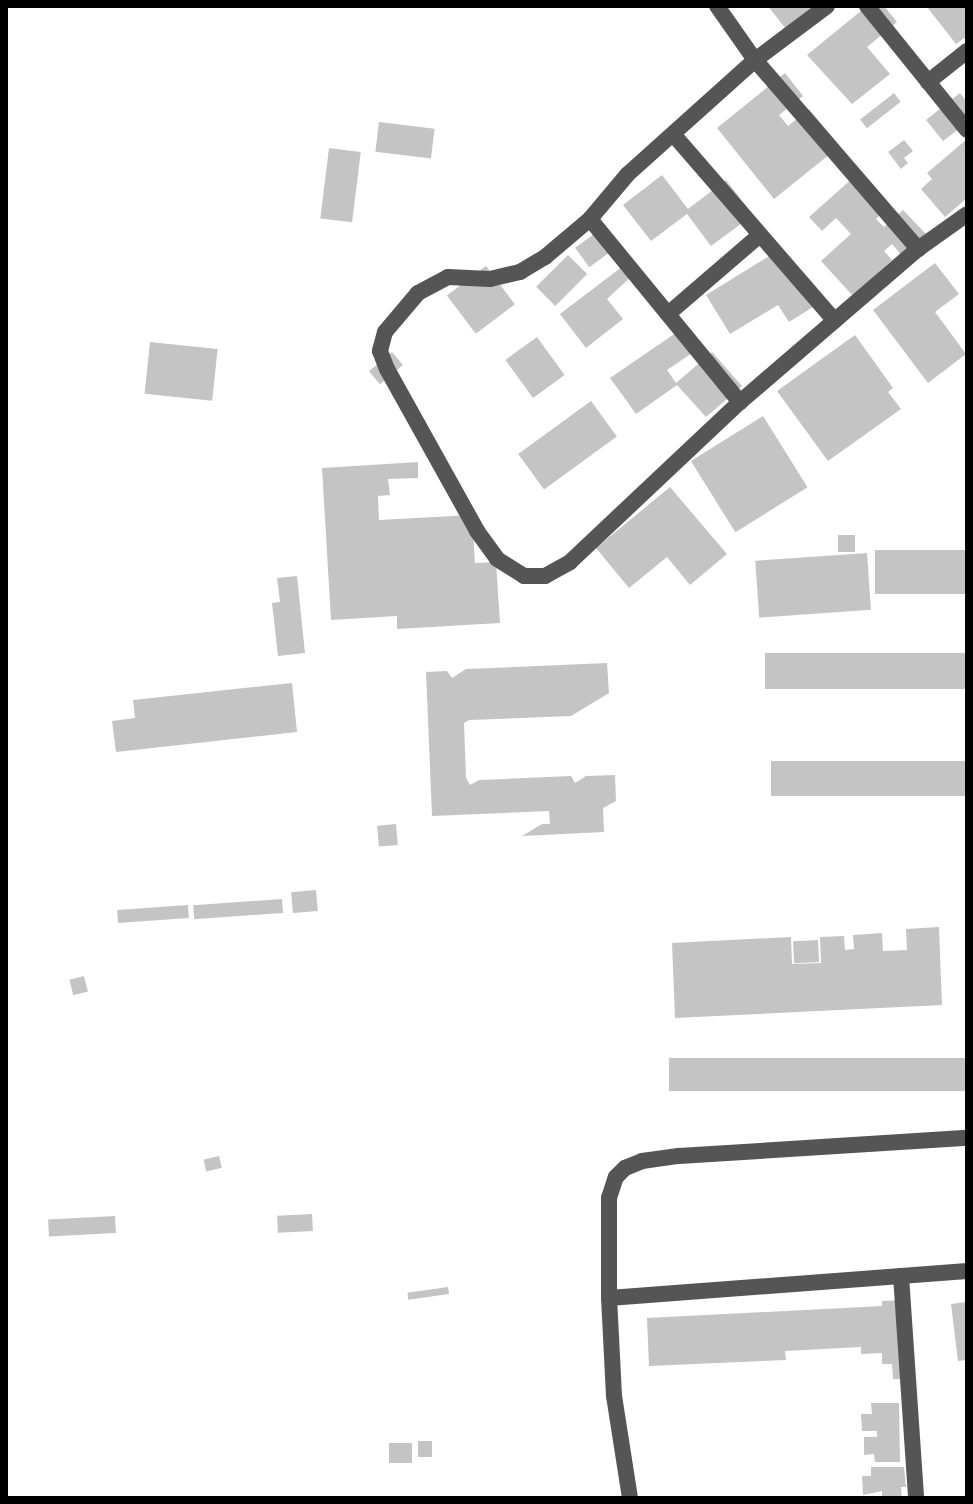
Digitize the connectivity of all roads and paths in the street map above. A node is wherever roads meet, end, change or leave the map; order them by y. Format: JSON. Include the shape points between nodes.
{"nodes":[{"id":1,"x":717,"y":6,"type":"edge"},
{"id":2,"x":827,"y":6,"type":"edge"},
{"id":3,"x":867,"y":6,"type":"edge"},
{"id":4,"x":967,"y":51,"type":"edge"},
{"id":5,"x":755,"y":60,"type":"junction"},
{"id":6,"x":928,"y":82,"type":"junction"},
{"id":7,"x":967,"y":130,"type":"edge"},
{"id":8,"x":673,"y":134,"type":"junction"},
{"id":9,"x":967,"y":214,"type":"edge"},
{"id":10,"x":590,"y":219,"type":"junction"},
{"id":11,"x":760,"y":235,"type":"junction"},
{"id":12,"x":918,"y":249,"type":"junction"},
{"id":13,"x":668,"y":314,"type":"junction"},
{"id":14,"x":835,"y":321,"type":"junction"},
{"id":15,"x":740,"y":402,"type":"junction"},
{"id":16,"x":967,"y":1138,"type":"edge"},
{"id":17,"x":967,"y":1271,"type":"edge"},
{"id":18,"x":901,"y":1276,"type":"junction"},
{"id":19,"x":609,"y":1298,"type":"junction"},
{"id":20,"x":630,"y":1498,"type":"edge"},
{"id":21,"x":916,"y":1498,"type":"edge"}],
"edges":[{"from":1,"to":5,"type":"street"},
{"from":2,"to":5,"type":"street"},
{"from":3,"to":6,"type":"street"},
{"from":4,"to":6,"type":"street"},
{"from":5,"to":8,"type":"street"},
{"from":5,"to":12,"type":"street"},
{"from":6,"to":7,"type":"street"},
{"from":8,"to":10,"type":"street","via":[[627,175]]},
{"from":8,"to":11,"type":"street"},
{"from":9,"to":12,"type":"street"},
{"from":10,"to":13,"type":"street"},
{"from":10,"to":15,"type":"street","via":[[520,272],[490,279],[448,277],[418,293],[385,332],[380,351],[469,518],[497,559],[524,576],[545,576],[570,562]]},
{"from":11,"to":13,"type":"street"},
{"from":11,"to":14,"type":"street"},
{"from":12,"to":14,"type":"street"},
{"from":13,"to":15,"type":"street"},
{"from":14,"to":15,"type":"street"},
{"from":16,"to":19,"type":"street","via":[[679,1156],[625,1168],[609,1198]]},
{"from":17,"to":18,"type":"street"},
{"from":18,"to":19,"type":"street"},
{"from":18,"to":21,"type":"street"},
{"from":19,"to":20,"type":"street","via":[[616,1410]]}]}
